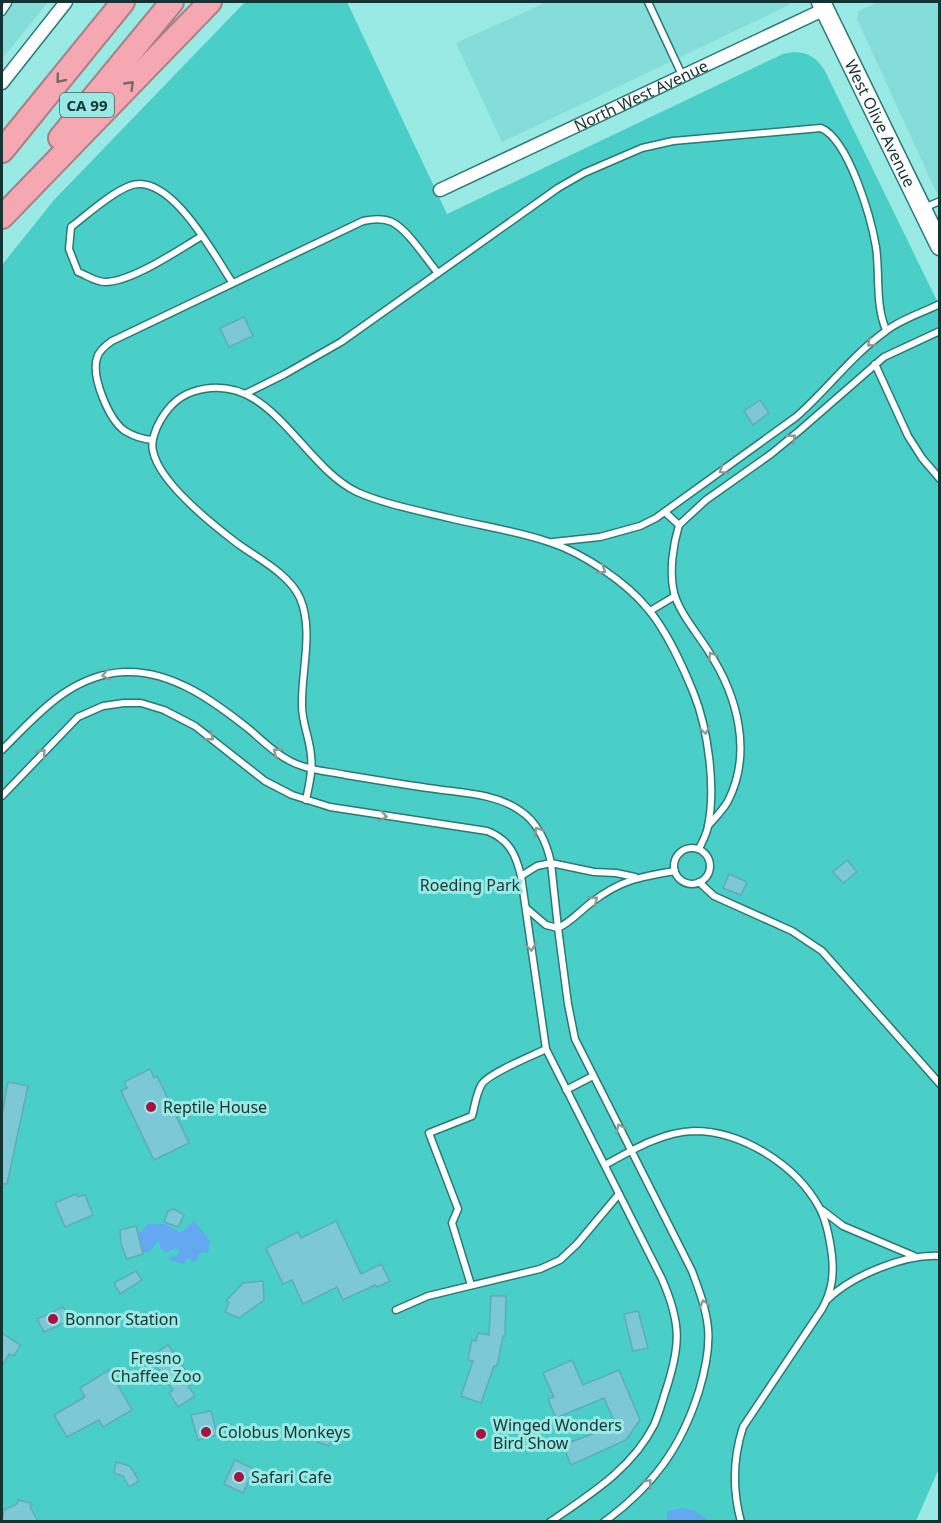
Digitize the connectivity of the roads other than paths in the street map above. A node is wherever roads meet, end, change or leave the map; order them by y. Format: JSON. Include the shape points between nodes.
{"nodes":[{"id":1,"x":6,"y":2,"type":"edge"},
{"id":2,"x":66,"y":2,"type":"edge"},
{"id":3,"x":123,"y":2,"type":"edge"},
{"id":4,"x":172,"y":2,"type":"edge"},
{"id":5,"x":210,"y":2,"type":"edge"},
{"id":6,"x":648,"y":2,"type":"edge"},
{"id":7,"x":841,"y":2,"type":"edge"},
{"id":8,"x":823,"y":5,"type":"edge"},
{"id":9,"x":2,"y":12,"type":"edge"},
{"id":10,"x":682,"y":75,"type":"junction"},
{"id":11,"x":2,"y":83,"type":"edge"},
{"id":12,"x":2,"y":151,"type":"edge"},
{"id":13,"x":440,"y":190,"type":"dead end"},
{"id":14,"x":939,"y":201,"type":"edge"},
{"id":15,"x":2,"y":208,"type":"edge"},
{"id":16,"x":921,"y":209,"type":"junction"},
{"id":17,"x":2,"y":217,"type":"edge"},
{"id":18,"x":202,"y":236,"type":"junction"},
{"id":19,"x":939,"y":246,"type":"edge"},
{"id":20,"x":438,"y":273,"type":"junction"},
{"id":21,"x":232,"y":282,"type":"junction"},
{"id":22,"x":939,"y":304,"type":"edge"},
{"id":23,"x":886,"y":330,"type":"junction"},
{"id":24,"x":939,"y":331,"type":"edge"},
{"id":25,"x":875,"y":364,"type":"junction"},
{"id":26,"x":247,"y":393,"type":"junction"},
{"id":27,"x":152,"y":440,"type":"junction"},
{"id":28,"x":939,"y":479,"type":"edge"},
{"id":29,"x":666,"y":513,"type":"junction"},
{"id":30,"x":679,"y":525,"type":"junction"},
{"id":31,"x":551,"y":542,"type":"junction"},
{"id":32,"x":675,"y":596,"type":"junction"},
{"id":33,"x":650,"y":611,"type":"junction"},
{"id":34,"x":2,"y":750,"type":"edge"},
{"id":35,"x":312,"y":769,"type":"junction"},
{"id":36,"x":2,"y":796,"type":"edge"},
{"id":37,"x":306,"y":800,"type":"junction"},
{"id":38,"x":708,"y":827,"type":"junction"},
{"id":39,"x":699,"y":849,"type":"junction"},
{"id":40,"x":551,"y":863,"type":"junction"},
{"id":41,"x":675,"y":871,"type":"junction"},
{"id":42,"x":521,"y":876,"type":"junction"},
{"id":43,"x":635,"y":877,"type":"junction"},
{"id":44,"x":699,"y":882,"type":"junction"},
{"id":45,"x":525,"y":907,"type":"junction"},
{"id":46,"x":558,"y":928,"type":"junction"},
{"id":47,"x":546,"y":1049,"type":"junction"},
{"id":48,"x":593,"y":1076,"type":"junction"},
{"id":49,"x":939,"y":1084,"type":"edge"},
{"id":50,"x":566,"y":1090,"type":"junction"},
{"id":51,"x":631,"y":1150,"type":"junction"},
{"id":52,"x":605,"y":1164,"type":"junction"},
{"id":53,"x":619,"y":1194,"type":"junction"},
{"id":54,"x":819,"y":1207,"type":"junction"},
{"id":55,"x":939,"y":1256,"type":"edge"},
{"id":56,"x":914,"y":1257,"type":"junction"},
{"id":57,"x":471,"y":1286,"type":"junction"},
{"id":58,"x":828,"y":1299,"type":"junction"},
{"id":59,"x":396,"y":1310,"type":"dead end"},
{"id":60,"x":550,"y":1521,"type":"edge"},
{"id":61,"x":604,"y":1521,"type":"edge"},
{"id":62,"x":741,"y":1521,"type":"edge"}],
"edges":[{"from":1,"to":9,"type":"lane"},
{"from":2,"to":11,"type":"street"},
{"from":3,"to":12,"type":"highway","number":"CA 99","one_way":true},
{"from":4,"to":15,"type":"highway","number":"CA 99"},
{"from":17,"to":5,"type":"highway","one_way":true},
{"from":6,"to":10,"type":"lane"},
{"from":7,"to":8,"type":"main road","name":"North West Avenue"},
{"from":8,"to":10,"type":"street","name":"North West Avenue"},
{"from":8,"to":16,"type":"main road","name":"West Olive Avenue"},
{"from":10,"to":13,"type":"street","name":"North West Avenue"},
{"from":14,"to":16,"type":"lane"},
{"from":16,"to":19,"type":"main road","name":"West Olive Avenue"},
{"from":18,"to":18,"type":"lane","via":[[171,196],[148,184],[129,185],[71,227],[69,249],[78,272],[102,282],[118,280],[156,263]]},
{"from":18,"to":21,"type":"lane"},
{"from":20,"to":21,"type":"lane","via":[[399,227],[376,219],[363,221]]},
{"from":20,"to":23,"type":"lane","via":[[558,188],[642,148],[673,141],[821,128],[838,141],[858,187],[876,247],[879,306]]},
{"from":20,"to":26,"type":"lane","via":[[341,342]]},
{"from":21,"to":27,"type":"lane","via":[[112,340],[96,358],[101,391],[112,417],[126,431]]},
{"from":22,"to":23,"type":"lane"},
{"from":23,"to":29,"type":"lane","one_way":true,"via":[[796,417]]},
{"from":24,"to":25,"type":"lane"},
{"from":25,"to":28,"type":"lane","via":[[908,436]]},
{"from":30,"to":25,"type":"lane","one_way":true,"via":[[706,500],[800,431]]},
{"from":26,"to":27,"type":"lane","via":[[220,388],[184,396],[171,404]]},
{"from":26,"to":31,"type":"lane","via":[[265,405],[330,474],[360,493]]},
{"from":27,"to":35,"type":"lane","via":[[155,460],[172,484],[234,541],[288,581],[298,594],[306,628],[302,710]]},
{"from":29,"to":30,"type":"lane"},
{"from":29,"to":31,"type":"lane","via":[[640,526],[600,537]]},
{"from":30,"to":32,"type":"lane","via":[[672,581]]},
{"from":31,"to":33,"type":"lane","one_way":true,"via":[[607,573]]},
{"from":32,"to":33,"type":"lane"},
{"from":38,"to":32,"type":"lane","one_way":true,"via":[[728,801],[734,784],[739,726],[722,674]]},
{"from":33,"to":38,"type":"lane","one_way":true,"via":[[678,660],[700,711],[710,761]]},
{"from":35,"to":34,"type":"lane","one_way":true,"via":[[280,755],[215,703],[186,687],[165,678],[127,672],[93,677],[74,686]]},
{"from":35,"to":37,"type":"lane"},
{"from":40,"to":35,"type":"lane","one_way":true,"via":[[534,825],[521,811],[504,802]]},
{"from":36,"to":37,"type":"lane","one_way":true,"via":[[78,717],[103,706],[141,702],[195,726],[264,782]]},
{"from":37,"to":42,"type":"lane","one_way":true,"via":[[495,834],[513,850]]},
{"from":38,"to":39,"type":"lane"},
{"from":39,"to":41,"type":"lane","via":[[687,848],[678,854]]},
{"from":39,"to":44,"type":"lane","via":[[707,857],[709,868]]},
{"from":40,"to":42,"type":"lane"},
{"from":40,"to":43,"type":"lane"},
{"from":40,"to":46,"type":"lane"},
{"from":41,"to":43,"type":"lane"},
{"from":41,"to":44,"type":"lane","via":[[687,883]]},
{"from":42,"to":45,"type":"lane"},
{"from":46,"to":43,"type":"lane","one_way":true,"via":[[603,893]]},
{"from":44,"to":49,"type":"lane","via":[[714,896],[792,931],[822,951]]},
{"from":45,"to":46,"type":"lane","via":[[546,925]]},
{"from":45,"to":47,"type":"lane","one_way":true},
{"from":46,"to":48,"type":"lane","via":[[575,1039]]},
{"from":47,"to":50,"type":"lane"},
{"from":47,"to":57,"type":"lane","via":[[483,1082],[472,1116],[429,1133],[458,1209],[452,1223]]},
{"from":48,"to":50,"type":"lane"},
{"from":51,"to":48,"type":"lane","one_way":true},
{"from":50,"to":52,"type":"lane"},
{"from":51,"to":52,"type":"lane"},
{"from":51,"to":54,"type":"lane","via":[[679,1133],[730,1136],[757,1147],[786,1168]]},
{"from":61,"to":51,"type":"lane","one_way":true,"via":[[635,1498],[674,1450],[705,1373],[709,1344],[706,1313],[695,1278]]},
{"from":52,"to":53,"type":"lane"},
{"from":53,"to":57,"type":"lane","via":[[560,1260],[540,1269]]},
{"from":53,"to":60,"type":"lane","via":[[674,1311],[678,1340],[675,1361],[658,1416],[646,1439],[601,1486]]},
{"from":54,"to":56,"type":"lane","via":[[843,1226]]},
{"from":54,"to":58,"type":"lane","via":[[833,1265]]},
{"from":55,"to":56,"type":"lane"},
{"from":56,"to":58,"type":"lane","via":[[849,1282]]},
{"from":57,"to":59,"type":"lane","via":[[428,1296]]},
{"from":58,"to":62,"type":"lane","via":[[743,1426],[736,1449],[734,1479]]}]}
